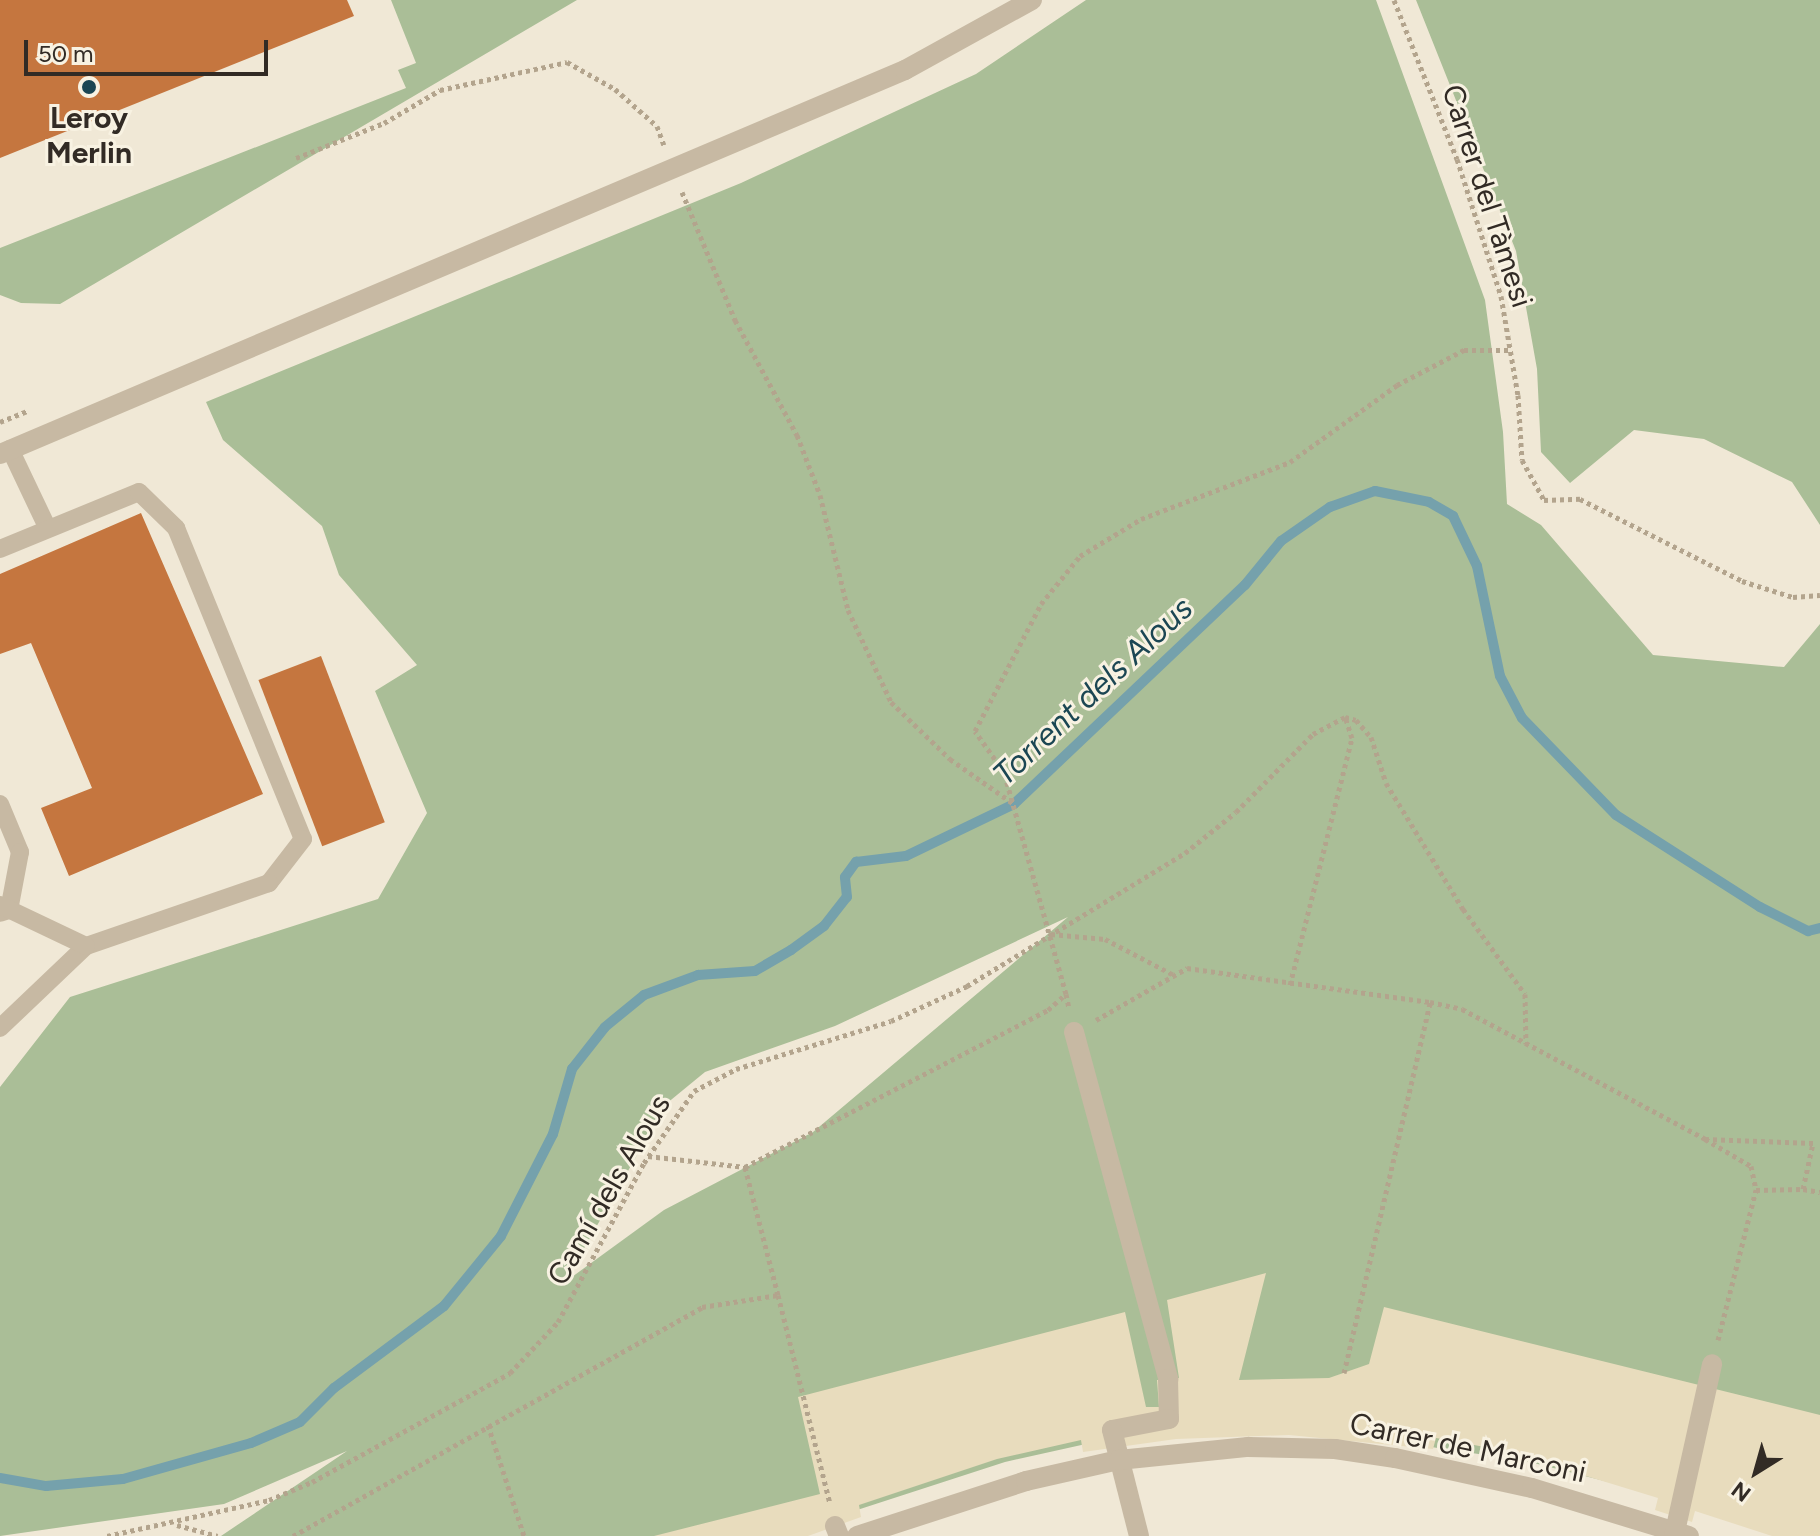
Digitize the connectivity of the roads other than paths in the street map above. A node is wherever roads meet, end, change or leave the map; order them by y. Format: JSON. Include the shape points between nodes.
{"nodes":[{"id":1,"x":1032,"y":0,"type":"edge"},
{"id":2,"x":5,"y":452,"type":"edge"},
{"id":3,"x":47,"y":527,"type":"junction"},
{"id":4,"x":0,"y":549,"type":"edge"},
{"id":5,"x":0,"y":804,"type":"edge"},
{"id":6,"x":3,"y":909,"type":"edge"},
{"id":7,"x":86,"y":946,"type":"junction"},
{"id":8,"x":0,"y":1028,"type":"edge"},
{"id":9,"x":1074,"y":1032,"type":"road end"},
{"id":10,"x":1712,"y":1364,"type":"road end"},
{"id":11,"x":1119,"y":1460,"type":"junction"},
{"id":12,"x":1680,"y":1534,"type":"edge"},
{"id":13,"x":857,"y":1536,"type":"edge"},
{"id":14,"x":1139,"y":1536,"type":"edge"}],
"edges":[{"from":1,"to":2,"type":"street","via":[[905,70]]},
{"from":2,"to":3,"type":"lane"},
{"from":3,"to":4,"type":"lane"},
{"from":3,"to":7,"type":"lane","via":[[139,492],[176,528],[303,839],[269,883]]},
{"from":5,"to":6,"type":"lane","via":[[20,852]]},
{"from":6,"to":7,"type":"lane"},
{"from":7,"to":8,"type":"lane"},
{"from":9,"to":11,"type":"street","via":[[1168,1379],[1169,1419],[1112,1430]]},
{"from":10,"to":12,"type":"street"},
{"from":11,"to":12,"type":"street","name":"Carrer de Marconi","via":[[1190,1449],[1335,1449],[1532,1488]]},
{"from":11,"to":13,"type":"street","name":"Carrer de Marconi","via":[[1026,1481]]},
{"from":11,"to":14,"type":"street"}]}
